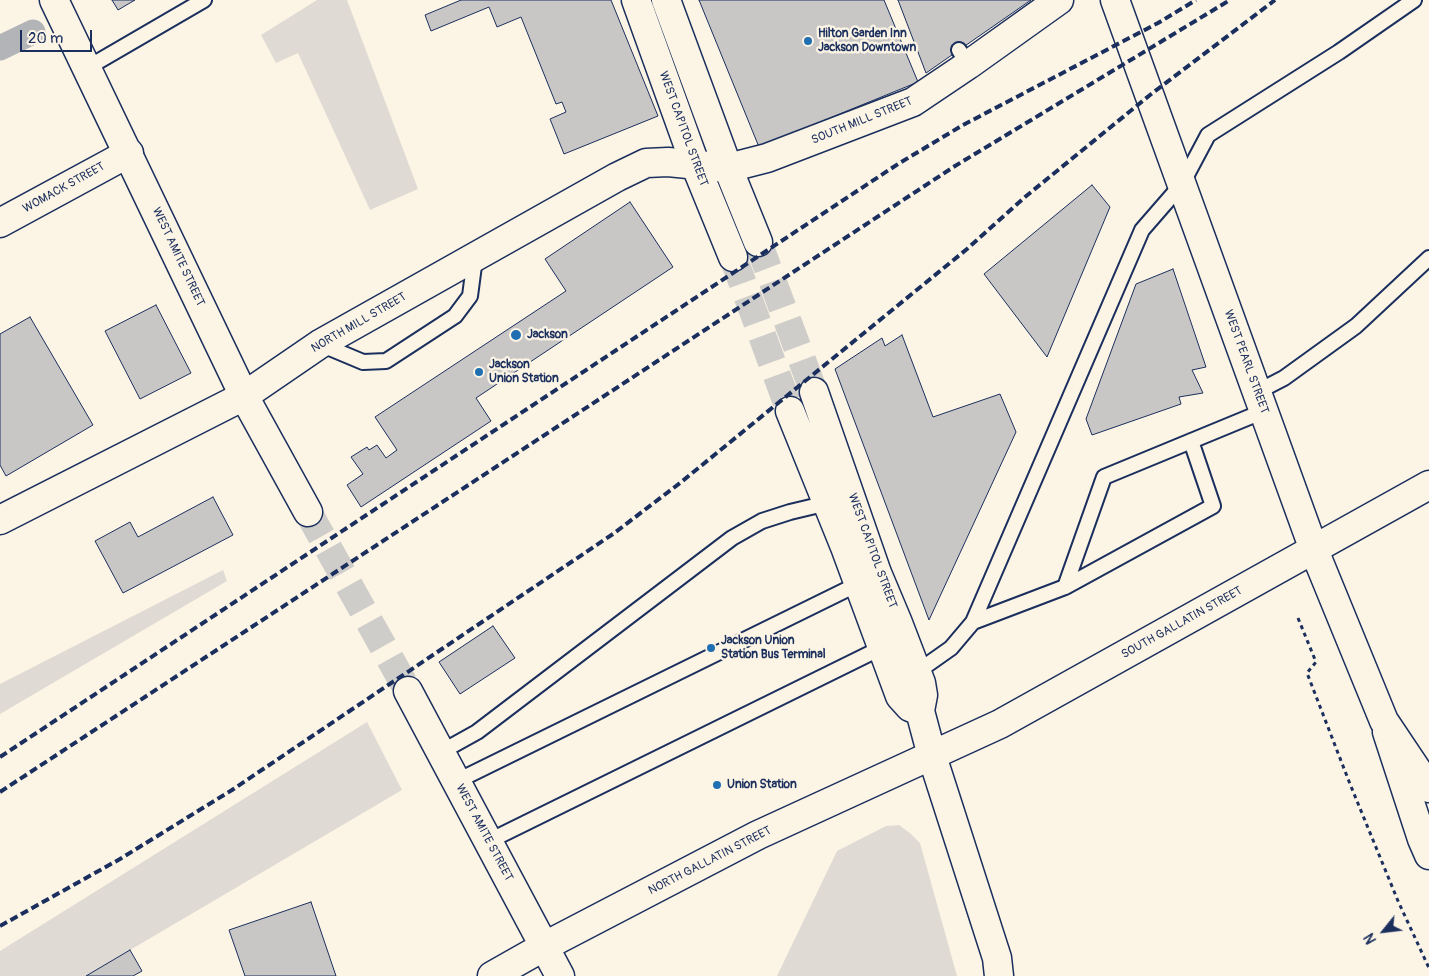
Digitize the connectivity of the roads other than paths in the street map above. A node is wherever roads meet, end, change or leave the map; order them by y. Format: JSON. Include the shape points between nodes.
{"nodes":[{"id":1,"x":54,"y":0,"type":"edge"},
{"id":2,"x":204,"y":0,"type":"edge"},
{"id":3,"x":636,"y":0,"type":"edge"},
{"id":4,"x":666,"y":0,"type":"edge"},
{"id":5,"x":1060,"y":0,"type":"edge"},
{"id":6,"x":1115,"y":0,"type":"edge"},
{"id":7,"x":1414,"y":0,"type":"edge"},
{"id":8,"x":87,"y":68,"type":"junction"},
{"id":9,"x":129,"y":153,"type":"junction"},
{"id":10,"x":695,"y":164,"type":"junction"},
{"id":11,"x":728,"y":168,"type":"junction"},
{"id":12,"x":1182,"y":184,"type":"junction"},
{"id":13,"x":0,"y":223,"type":"edge"},
{"id":14,"x":758,"y":242,"type":"tunnel mouth"},
{"id":15,"x":732,"y":257,"type":"tunnel mouth"},
{"id":16,"x":474,"y":258,"type":"junction"},
{"id":17,"x":1429,"y":258,"type":"edge"},
{"id":18,"x":320,"y":344,"type":"junction"},
{"id":19,"x":814,"y":392,"type":"tunnel mouth"},
{"id":20,"x":244,"y":396,"type":"junction"},
{"id":21,"x":1261,"y":401,"type":"junction"},
{"id":22,"x":790,"y":411,"type":"tunnel mouth"},
{"id":23,"x":1191,"y":441,"type":"junction"},
{"id":24,"x":1429,"y":485,"type":"edge"},
{"id":25,"x":839,"y":500,"type":"junction"},
{"id":26,"x":308,"y":512,"type":"tunnel mouth"},
{"id":27,"x":0,"y":520,"type":"edge"},
{"id":28,"x":1314,"y":550,"type":"junction"},
{"id":29,"x":858,"y":584,"type":"junction"},
{"id":30,"x":1065,"y":587,"type":"junction"},
{"id":31,"x":973,"y":622,"type":"junction"},
{"id":32,"x":881,"y":648,"type":"junction"},
{"id":33,"x":917,"y":672,"type":"junction"},
{"id":34,"x":408,"y":691,"type":"tunnel mouth"},
{"id":35,"x":920,"y":711,"type":"junction"},
{"id":36,"x":1384,"y":721,"type":"junction"},
{"id":37,"x":441,"y":752,"type":"junction"},
{"id":38,"x":932,"y":756,"type":"junction"},
{"id":39,"x":457,"y":781,"type":"junction"},
{"id":40,"x":1429,"y":788,"type":"edge"},
{"id":41,"x":489,"y":841,"type":"junction"},
{"id":42,"x":1429,"y":856,"type":"edge"},
{"id":43,"x":545,"y":946,"type":"junction"},
{"id":44,"x":492,"y":976,"type":"edge"},
{"id":45,"x":560,"y":976,"type":"edge"},
{"id":46,"x":999,"y":976,"type":"edge"}],
"edges":[{"from":1,"to":8,"type":"main road","name":"WEST AMITE STREET"},
{"from":2,"to":8,"type":"lane"},
{"from":3,"to":10,"type":"main road","name":"WEST CAPITOL STREET"},
{"from":4,"to":11,"type":"main road"},
{"from":5,"to":11,"type":"main road","name":"SOUTH MILL STREET","via":[[964,58],[913,102],[767,158]]},
{"from":6,"to":12,"type":"main road","name":"WEST PEARL STREET"},
{"from":7,"to":12,"type":"lane","via":[[1340,52],[1208,134]]},
{"from":8,"to":9,"type":"main road","name":"WEST AMITE STREET"},
{"from":9,"to":13,"type":"main road","name":"WOMACK STREET"},
{"from":9,"to":20,"type":"main road","name":"WEST AMITE STREET"},
{"from":10,"to":11,"type":"main road","name":"NORTH MILL STREET"},
{"from":10,"to":15,"type":"main road","name":"WEST CAPITOL STREET"},
{"from":10,"to":16,"type":"main road","name":"NORTH MILL STREET","via":[[646,163]]},
{"from":11,"to":14,"type":"main road"},
{"from":12,"to":21,"type":"main road","name":"WEST PEARL STREET"},
{"from":12,"to":31,"type":"lane","via":[[1142,230]]},
{"from":16,"to":18,"type":"main road","name":"NORTH MILL STREET"},
{"from":16,"to":18,"type":"lane","via":[[470,296],[455,316],[386,360],[363,362]]},
{"from":17,"to":21,"type":"lane","via":[[1356,326],[1284,378]]},
{"from":18,"to":20,"type":"main road","name":"NORTH MILL STREET"},
{"from":19,"to":25,"type":"main road","name":"WEST CAPITOL STREET"},
{"from":20,"to":26,"type":"main road","name":"WEST AMITE STREET"},
{"from":20,"to":27,"type":"main road","name":"NORTH MILL STREET"},
{"from":21,"to":23,"type":"lane"},
{"from":21,"to":28,"type":"main road","name":"WEST PEARL STREET"},
{"from":22,"to":25,"type":"main road","name":"WEST CAPITOL STREET"},
{"from":23,"to":30,"type":"lane","via":[[1104,477]]},
{"from":23,"to":30,"type":"lane","via":[[1213,506]]},
{"from":24,"to":28,"type":"main road","name":"SOUTH GALLATIN STREET"},
{"from":25,"to":29,"type":"main road","name":"WEST CAPITOL STREET"},
{"from":25,"to":33,"type":"main road","name":"WEST CAPITOL STREET","via":[[877,573]]},
{"from":25,"to":37,"type":"lane","via":[[762,521],[732,538],[476,732]]},
{"from":28,"to":36,"type":"main road","name":"WEST PEARL STREET"},
{"from":28,"to":38,"type":"main road","name":"SOUTH GALLATIN STREET","via":[[1000,724]]},
{"from":29,"to":32,"type":"main road","name":"WEST CAPITOL STREET"},
{"from":29,"to":39,"type":"lane"},
{"from":30,"to":31,"type":"lane"},
{"from":31,"to":33,"type":"lane","via":[[951,648]]},
{"from":32,"to":35,"type":"main road","name":"WEST CAPITOL STREET","via":[[900,696],[910,707]]},
{"from":32,"to":41,"type":"lane"},
{"from":33,"to":35,"type":"main road","name":"WEST CAPITOL STREET","via":[[923,695]]},
{"from":34,"to":37,"type":"main road","name":"WEST AMITE STREET"},
{"from":35,"to":38,"type":"main road","name":"WEST CAPITOL STREET"},
{"from":36,"to":40,"type":"main road"},
{"from":36,"to":42,"type":"main road"},
{"from":37,"to":39,"type":"main road","name":"WEST AMITE STREET"},
{"from":38,"to":43,"type":"main road","name":"NORTH GALLATIN STREET","via":[[758,835]]},
{"from":38,"to":46,"type":"main road","name":"WEST CAPITOL STREET","via":[[997,958]]},
{"from":39,"to":41,"type":"main road","name":"WEST AMITE STREET"},
{"from":41,"to":43,"type":"main road","name":"WEST AMITE STREET"},
{"from":43,"to":44,"type":"main road","name":"NORTH GALLATIN STREET"},
{"from":43,"to":45,"type":"main road","name":"WEST AMITE STREET"}]}
